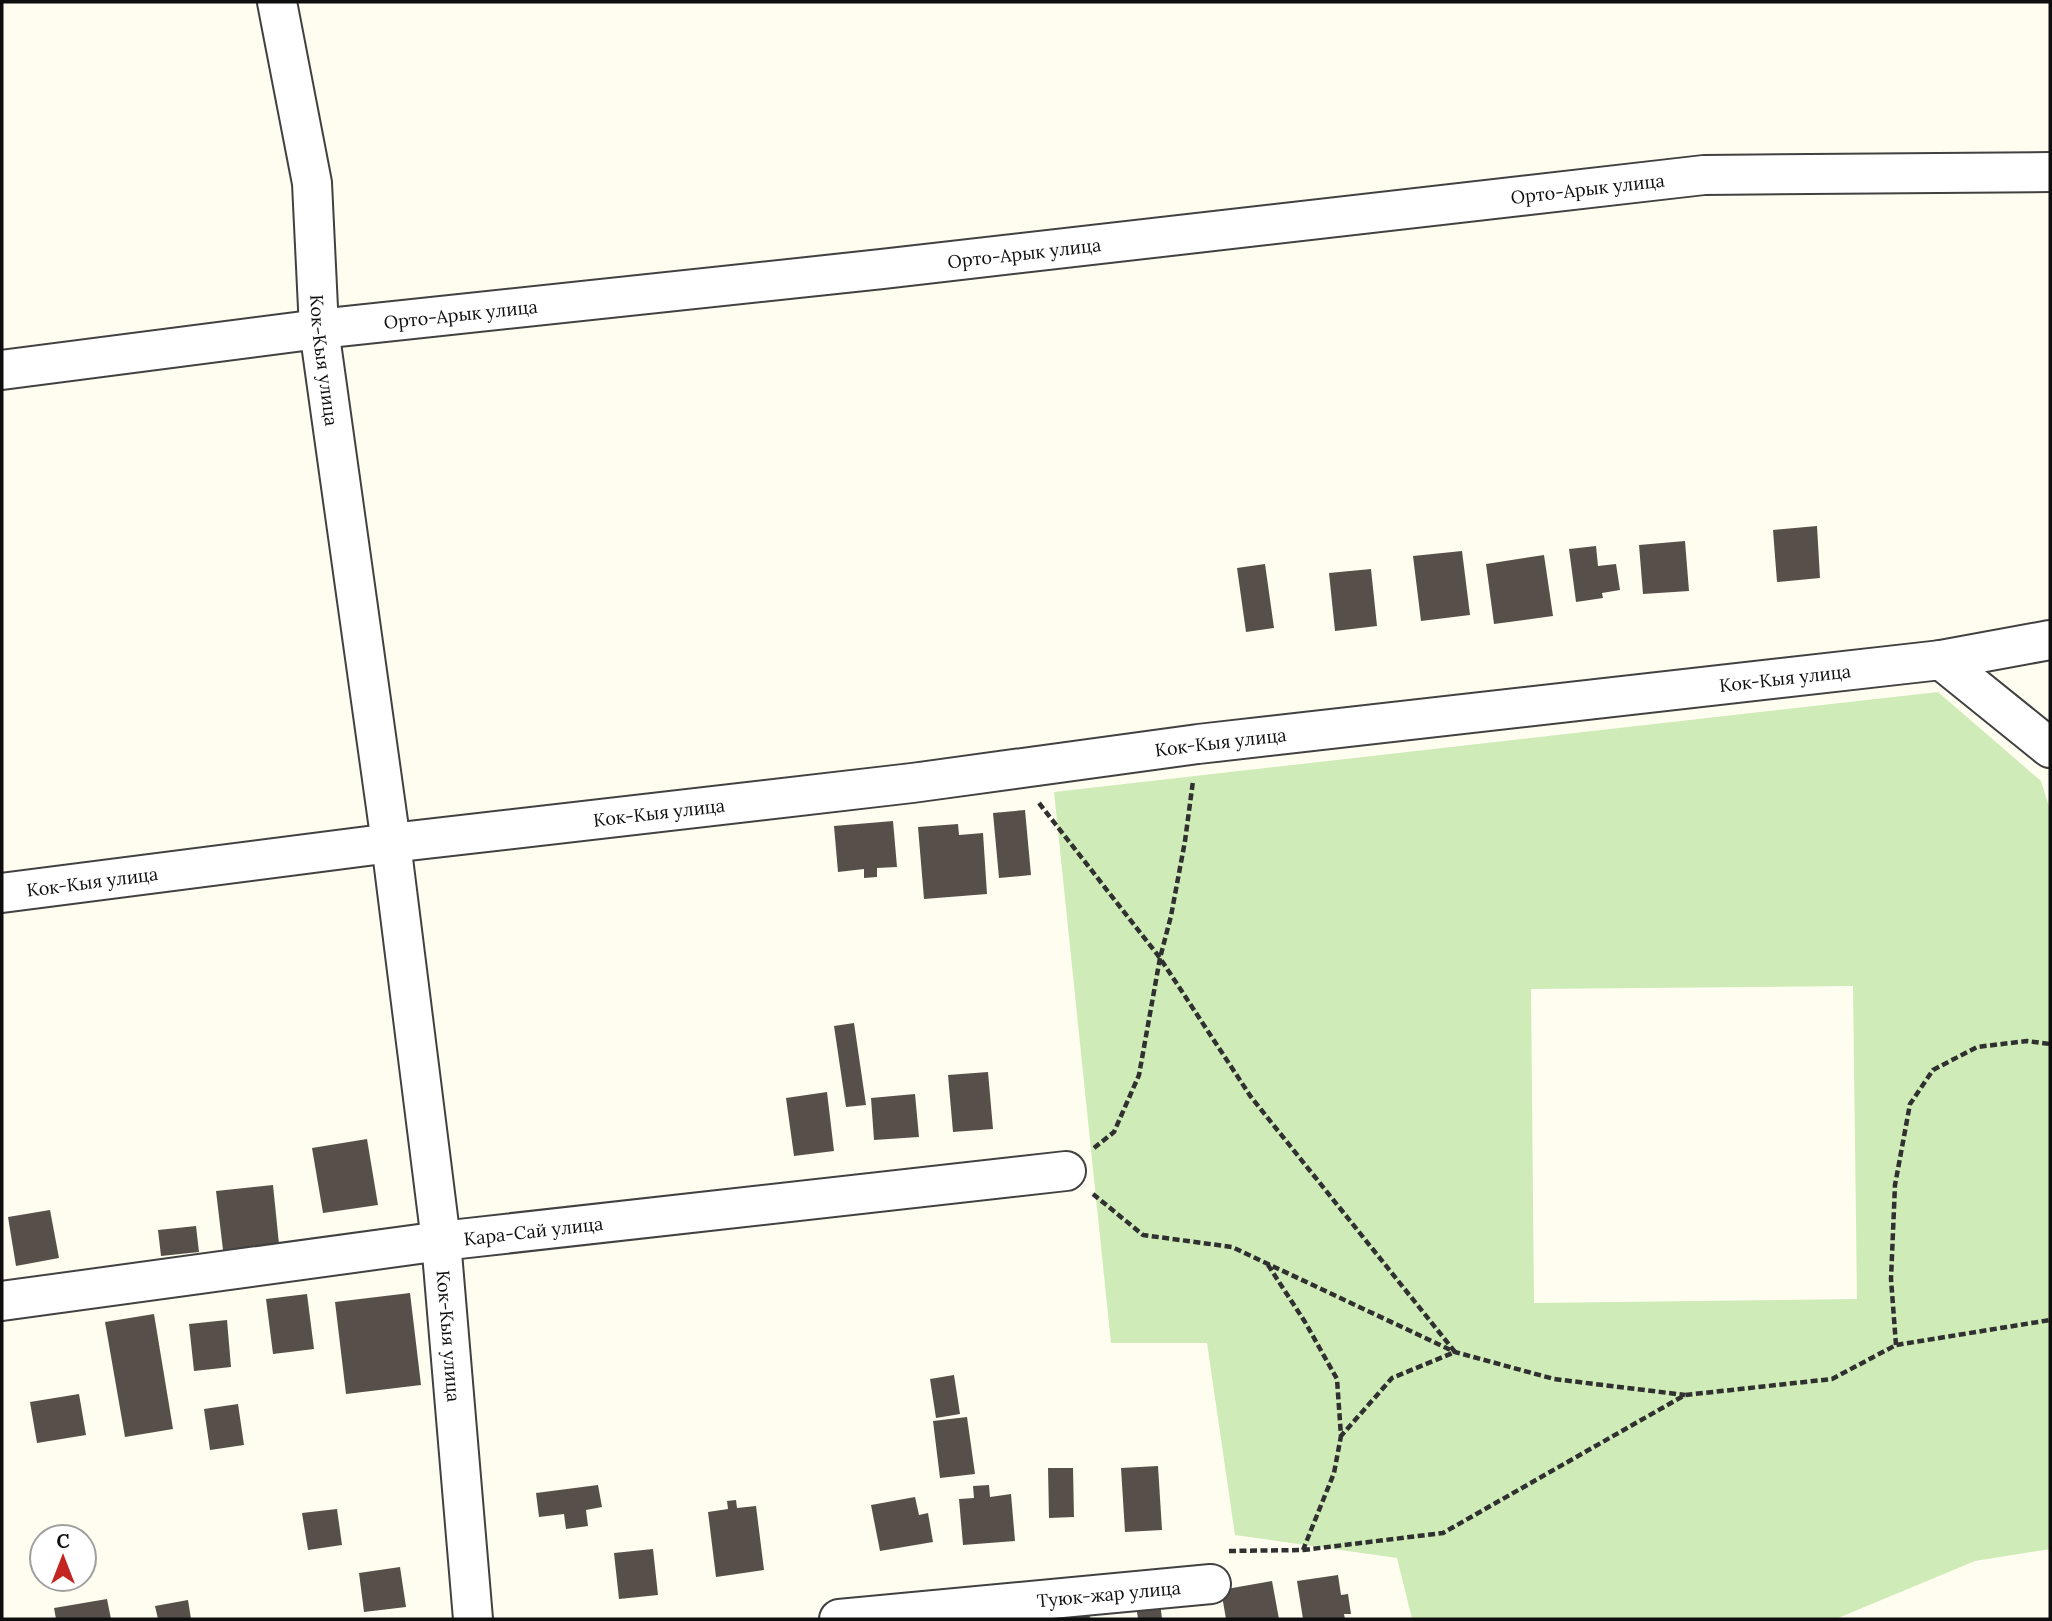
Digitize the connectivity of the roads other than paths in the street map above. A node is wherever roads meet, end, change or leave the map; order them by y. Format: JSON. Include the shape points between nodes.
{"nodes":[{"id":1,"x":277,"y":2,"type":"edge"},
{"id":2,"x":2050,"y":172,"type":"edge"},
{"id":3,"x":319,"y":329,"type":"junction"},
{"id":4,"x":2,"y":370,"type":"edge"},
{"id":5,"x":2050,"y":640,"type":"edge"},
{"id":6,"x":1941,"y":660,"type":"junction"},
{"id":7,"x":2050,"y":748,"type":"edge"},
{"id":8,"x":391,"y":843,"type":"junction"},
{"id":9,"x":2,"y":893,"type":"edge"},
{"id":10,"x":1066,"y":1171,"type":"road end"},
{"id":11,"x":441,"y":1241,"type":"junction"},
{"id":12,"x":2,"y":1301,"type":"edge"},
{"id":13,"x":1216,"y":1568,"type":"road end"},
{"id":14,"x":473,"y":1619,"type":"edge"},
{"id":15,"x":839,"y":1619,"type":"edge"}],
"edges":[{"from":1,"to":3,"type":"street","name":"Кок-Кыя улица","via":[[312,183]]},
{"from":2,"to":3,"type":"street","name":"Орто-Арык улица","via":[[1704,175]]},
{"from":3,"to":4,"type":"street","name":"Орто-Арык улица"},
{"from":3,"to":8,"type":"street","name":"Кок-Кыя улица"},
{"from":5,"to":6,"type":"street","name":"Кок-Кыя улица"},
{"from":6,"to":7,"type":"street"},
{"from":6,"to":8,"type":"street","name":"Кок-Кыя улица","via":[[1198,744],[912,783]]},
{"from":8,"to":9,"type":"street","name":"Кок-Кыя улица"},
{"from":8,"to":11,"type":"street","name":"Кок-Кыя улица"},
{"from":10,"to":11,"type":"street","name":"Кара-Сай улица"},
{"from":11,"to":12,"type":"street","name":"Кара-Сай улица"},
{"from":11,"to":14,"type":"street","name":"Кок-Кыя улица"},
{"from":13,"to":15,"type":"street","name":"Туюк-жар улица"}]}
